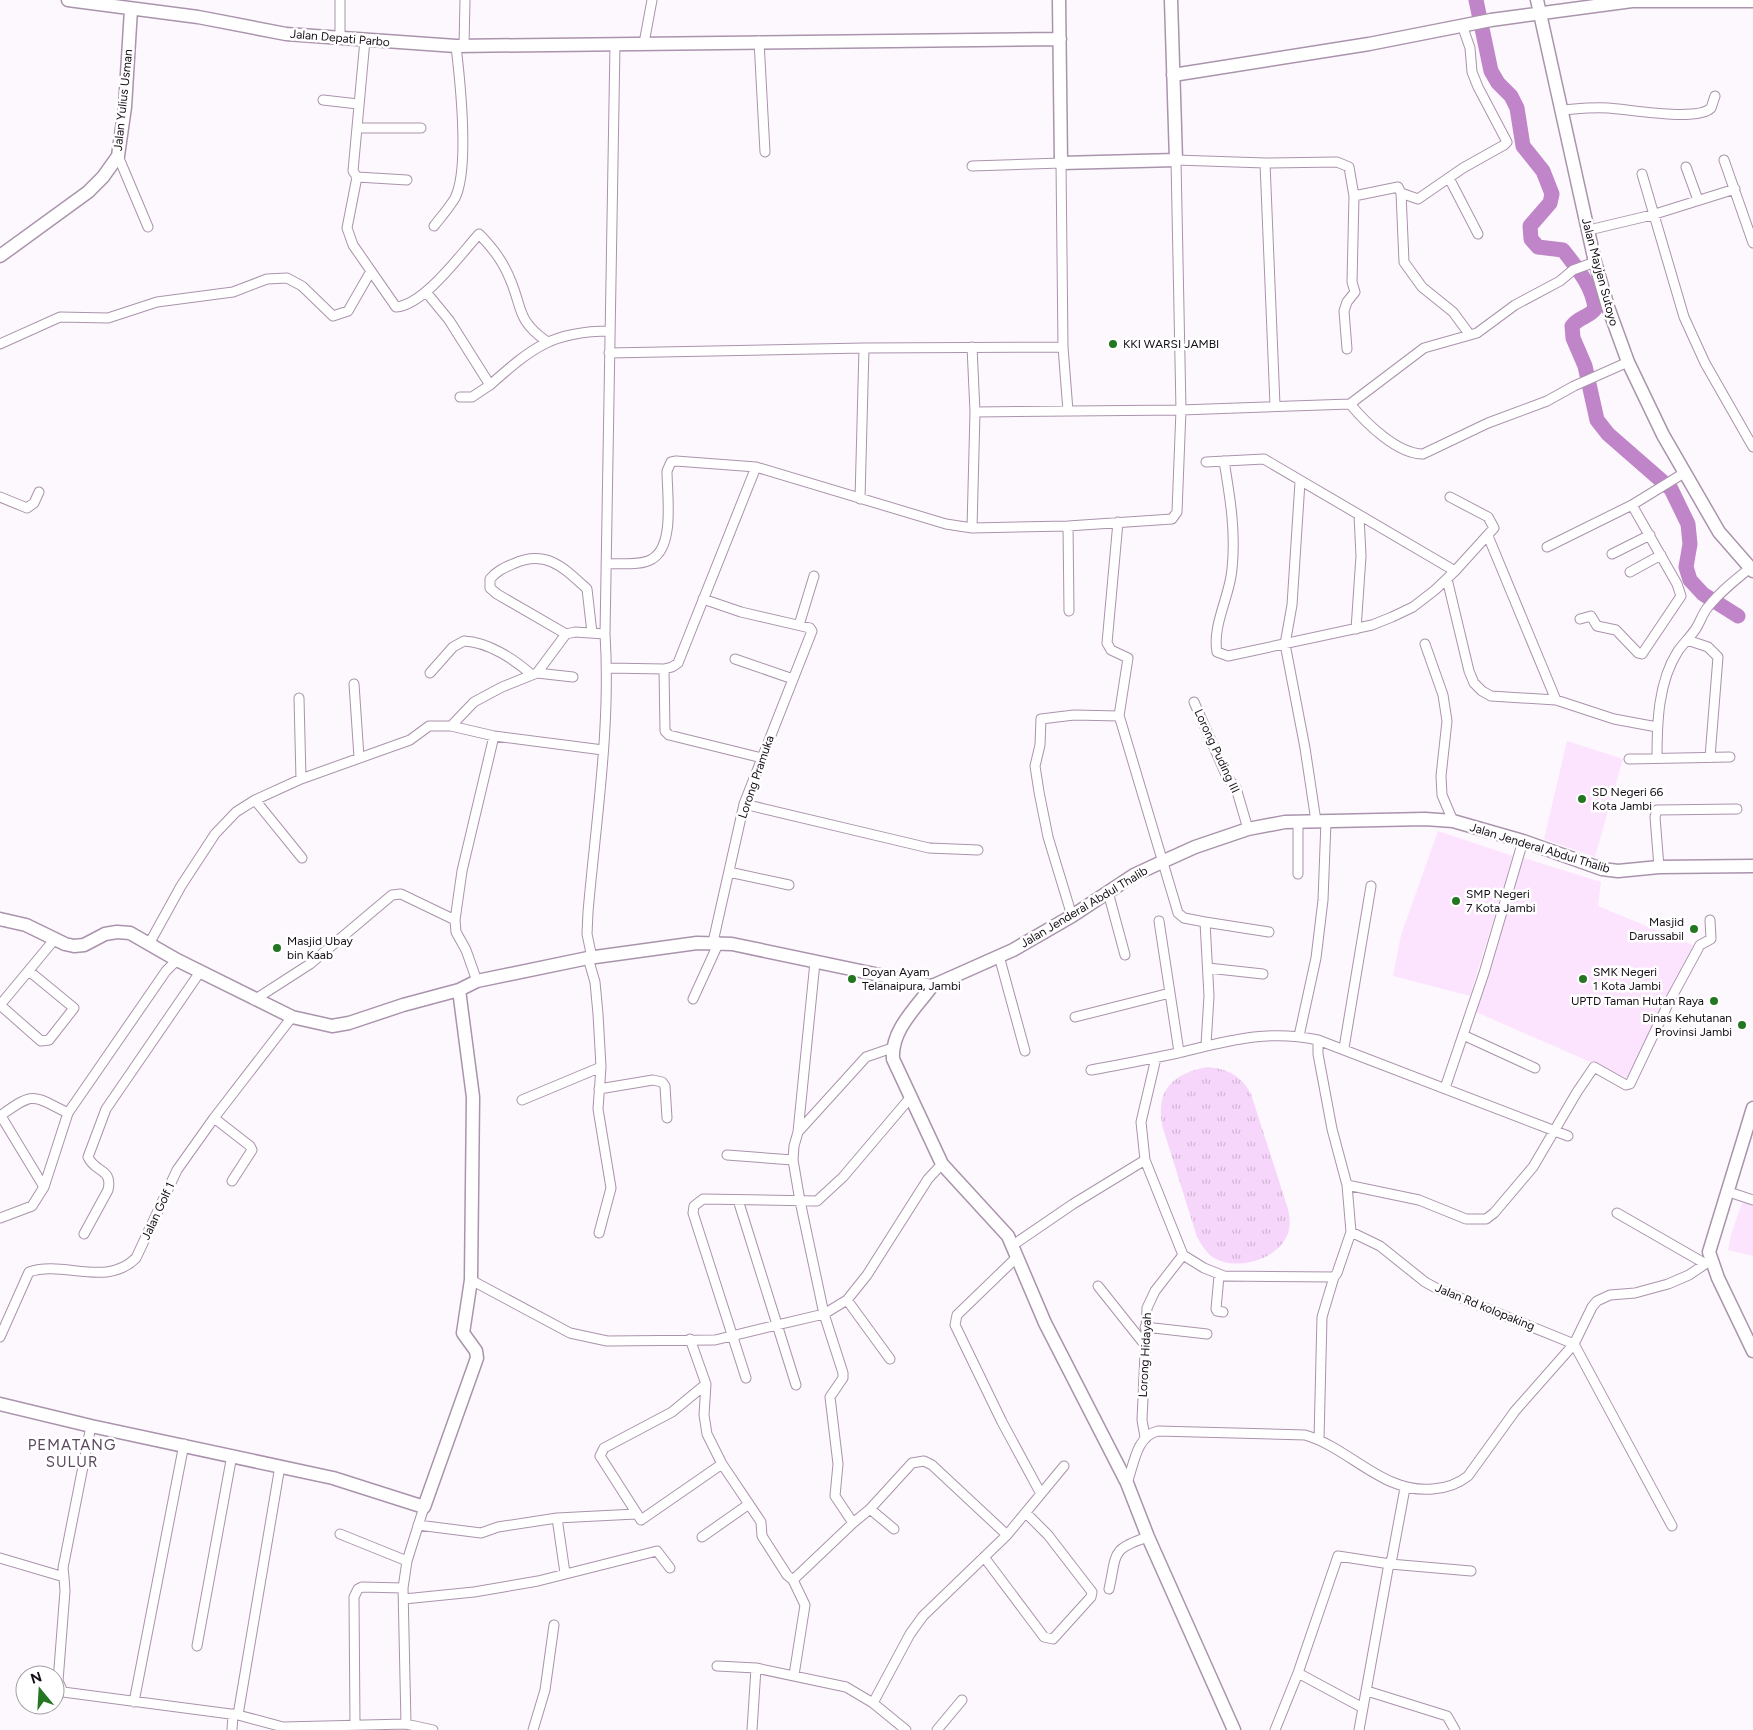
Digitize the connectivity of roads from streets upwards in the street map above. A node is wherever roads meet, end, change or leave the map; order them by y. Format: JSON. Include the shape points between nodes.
{"nodes":[{"id":1,"x":68,"y":0,"type":"edge"},
{"id":2,"x":340,"y":0,"type":"edge"},
{"id":3,"x":465,"y":0,"type":"edge"},
{"id":4,"x":652,"y":0,"type":"edge"},
{"id":5,"x":1059,"y":0,"type":"edge"},
{"id":6,"x":1171,"y":0,"type":"edge"},
{"id":7,"x":1537,"y":0,"type":"edge"},
{"id":8,"x":1753,"y":1,"type":"edge"},
{"id":9,"x":131,"y":9,"type":"junction"},
{"id":10,"x":1541,"y":13,"type":"junction"},
{"id":11,"x":1465,"y":24,"type":"junction"},
{"id":12,"x":340,"y":38,"type":"junction"},
{"id":13,"x":1060,"y":39,"type":"junction"},
{"id":14,"x":365,"y":40,"type":"junction"},
{"id":15,"x":759,"y":41,"type":"junction"},
{"id":16,"x":644,"y":43,"type":"junction"},
{"id":17,"x":615,"y":44,"type":"junction"},
{"id":18,"x":460,"y":46,"type":"junction"},
{"id":19,"x":1173,"y":75,"type":"junction"},
{"id":20,"x":1715,"y":96,"type":"dead end"},
{"id":21,"x":322,"y":100,"type":"dead end"},
{"id":22,"x":358,"y":104,"type":"junction"},
{"id":23,"x":1561,"y":110,"type":"junction"},
{"id":24,"x":357,"y":128,"type":"junction"},
{"id":25,"x":421,"y":128,"type":"dead end"},
{"id":26,"x":765,"y":152,"type":"dead end"},
{"id":27,"x":118,"y":156,"type":"junction"},
{"id":28,"x":1176,"y":160,"type":"junction"},
{"id":29,"x":1724,"y":160,"type":"dead end"},
{"id":30,"x":1061,"y":163,"type":"junction"},
{"id":31,"x":1265,"y":163,"type":"junction"},
{"id":32,"x":972,"y":166,"type":"dead end"},
{"id":33,"x":1686,"y":167,"type":"dead end"},
{"id":34,"x":1642,"y":174,"type":"dead end"},
{"id":35,"x":357,"y":177,"type":"junction"},
{"id":36,"x":1449,"y":178,"type":"junction"},
{"id":37,"x":407,"y":180,"type":"dead end"},
{"id":38,"x":1735,"y":189,"type":"junction"},
{"id":39,"x":1401,"y":192,"type":"junction"},
{"id":40,"x":1354,"y":196,"type":"junction"},
{"id":41,"x":1698,"y":200,"type":"junction"},
{"id":42,"x":1652,"y":215,"type":"junction"},
{"id":43,"x":434,"y":226,"type":"dead end"},
{"id":44,"x":148,"y":227,"type":"dead end"},
{"id":45,"x":1589,"y":230,"type":"junction"},
{"id":46,"x":1478,"y":234,"type":"dead end"},
{"id":47,"x":1753,"y":243,"type":"edge"},
{"id":48,"x":0,"y":256,"type":"edge"},
{"id":49,"x":1595,"y":262,"type":"junction"},
{"id":50,"x":371,"y":272,"type":"junction"},
{"id":51,"x":426,"y":292,"type":"junction"},
{"id":52,"x":610,"y":331,"type":"junction"},
{"id":53,"x":1470,"y":335,"type":"junction"},
{"id":54,"x":546,"y":341,"type":"junction"},
{"id":55,"x":0,"y":344,"type":"edge"},
{"id":56,"x":972,"y":347,"type":"junction"},
{"id":57,"x":1063,"y":347,"type":"junction"},
{"id":58,"x":864,"y":348,"type":"junction"},
{"id":59,"x":1348,"y":349,"type":"dead end"},
{"id":60,"x":609,"y":354,"type":"junction"},
{"id":61,"x":1628,"y":362,"type":"junction"},
{"id":62,"x":490,"y":385,"type":"junction"},
{"id":63,"x":460,"y":398,"type":"dead end"},
{"id":64,"x":1350,"y":404,"type":"junction"},
{"id":65,"x":1275,"y":405,"type":"junction"},
{"id":66,"x":1181,"y":410,"type":"junction"},
{"id":67,"x":1068,"y":411,"type":"junction"},
{"id":68,"x":975,"y":412,"type":"junction"},
{"id":69,"x":1753,"y":447,"type":"edge"},
{"id":70,"x":1224,"y":460,"type":"junction"},
{"id":71,"x":1206,"y":462,"type":"dead end"},
{"id":72,"x":756,"y":467,"type":"junction"},
{"id":73,"x":1679,"y":476,"type":"junction"},
{"id":74,"x":1300,"y":482,"type":"junction"},
{"id":75,"x":39,"y":492,"type":"dead end"},
{"id":76,"x":0,"y":497,"type":"edge"},
{"id":77,"x":1450,"y":497,"type":"dead end"},
{"id":78,"x":860,"y":499,"type":"junction"},
{"id":79,"x":1632,"y":505,"type":"junction"},
{"id":80,"x":1359,"y":515,"type":"junction"},
{"id":81,"x":1118,"y":522,"type":"junction"},
{"id":82,"x":1068,"y":526,"type":"junction"},
{"id":83,"x":972,"y":528,"type":"junction"},
{"id":84,"x":1650,"y":535,"type":"junction"},
{"id":85,"x":1488,"y":536,"type":"junction"},
{"id":86,"x":1547,"y":548,"type":"dead end"},
{"id":87,"x":1612,"y":554,"type":"dead end"},
{"id":88,"x":1661,"y":555,"type":"junction"},
{"id":89,"x":606,"y":564,"type":"junction"},
{"id":90,"x":1751,"y":570,"type":"edge"},
{"id":91,"x":1455,"y":571,"type":"junction"},
{"id":92,"x":1630,"y":572,"type":"dead end"},
{"id":93,"x":814,"y":576,"type":"dead end"},
{"id":94,"x":1447,"y":579,"type":"junction"},
{"id":95,"x":703,"y":599,"type":"junction"},
{"id":96,"x":1069,"y":611,"type":"dead end"},
{"id":97,"x":1580,"y":619,"type":"dead end"},
{"id":98,"x":799,"y":625,"type":"junction"},
{"id":99,"x":1356,"y":629,"type":"junction"},
{"id":100,"x":592,"y":633,"type":"junction"},
{"id":101,"x":566,"y":634,"type":"junction"},
{"id":102,"x":604,"y":634,"type":"junction"},
{"id":103,"x":1688,"y":640,"type":"junction"},
{"id":104,"x":1285,"y":644,"type":"junction"},
{"id":105,"x":1425,"y":644,"type":"dead end"},
{"id":106,"x":735,"y":659,"type":"dead end"},
{"id":107,"x":607,"y":668,"type":"junction"},
{"id":108,"x":664,"y":669,"type":"junction"},
{"id":109,"x":430,"y":673,"type":"dead end"},
{"id":110,"x":534,"y":674,"type":"junction"},
{"id":111,"x":573,"y":677,"type":"dead end"},
{"id":112,"x":793,"y":679,"type":"junction"},
{"id":113,"x":354,"y":684,"type":"dead end"},
{"id":114,"x":299,"y":698,"type":"dead end"},
{"id":115,"x":1556,"y":700,"type":"junction"},
{"id":116,"x":1194,"y":702,"type":"dead end"},
{"id":117,"x":1120,"y":716,"type":"junction"},
{"id":118,"x":451,"y":726,"type":"junction"},
{"id":119,"x":1657,"y":727,"type":"junction"},
{"id":120,"x":494,"y":736,"type":"junction"},
{"id":121,"x":603,"y":750,"type":"junction"},
{"id":122,"x":359,"y":757,"type":"junction"},
{"id":123,"x":1710,"y":757,"type":"junction"},
{"id":124,"x":1730,"y":757,"type":"dead end"},
{"id":125,"x":762,"y":758,"type":"junction"},
{"id":126,"x":1629,"y":758,"type":"dead end"},
{"id":127,"x":1657,"y":758,"type":"junction"},
{"id":128,"x":301,"y":779,"type":"junction"},
{"id":129,"x":255,"y":800,"type":"junction"},
{"id":130,"x":744,"y":804,"type":"junction"},
{"id":131,"x":1737,"y":809,"type":"dead end"},
{"id":132,"x":1321,"y":821,"type":"junction"},
{"id":133,"x":1453,"y":821,"type":"junction"},
{"id":134,"x":1298,"y":822,"type":"junction"},
{"id":135,"x":1248,"y":829,"type":"junction"},
{"id":136,"x":1523,"y":841,"type":"junction"},
{"id":137,"x":978,"y":850,"type":"dead end"},
{"id":138,"x":302,"y":858,"type":"dead end"},
{"id":139,"x":1164,"y":861,"type":"junction"},
{"id":140,"x":1753,"y":866,"type":"edge"},
{"id":141,"x":1659,"y":867,"type":"junction"},
{"id":142,"x":729,"y":872,"type":"junction"},
{"id":143,"x":1298,"y":874,"type":"dead end"},
{"id":144,"x":789,"y":885,"type":"dead end"},
{"id":145,"x":1372,"y":886,"type":"dead end"},
{"id":146,"x":1108,"y":892,"type":"junction"},
{"id":147,"x":1072,"y":916,"type":"junction"},
{"id":148,"x":0,"y":919,"type":"edge"},
{"id":149,"x":455,"y":920,"type":"junction"},
{"id":150,"x":1710,"y":920,"type":"dead end"},
{"id":151,"x":1159,"y":921,"type":"dead end"},
{"id":152,"x":1205,"y":922,"type":"junction"},
{"id":153,"x":1270,"y":932,"type":"dead end"},
{"id":154,"x":54,"y":940,"type":"junction"},
{"id":155,"x":716,"y":942,"type":"junction"},
{"id":156,"x":149,"y":944,"type":"junction"},
{"id":157,"x":1125,"y":955,"type":"dead end"},
{"id":158,"x":999,"y":956,"type":"junction"},
{"id":159,"x":590,"y":958,"type":"junction"},
{"id":160,"x":177,"y":960,"type":"junction"},
{"id":161,"x":815,"y":962,"type":"junction"},
{"id":162,"x":1208,"y":968,"type":"junction"},
{"id":163,"x":29,"y":971,"type":"junction"},
{"id":164,"x":200,"y":972,"type":"junction"},
{"id":165,"x":1264,"y":974,"type":"dead end"},
{"id":166,"x":477,"y":981,"type":"junction"},
{"id":167,"x":932,"y":986,"type":"junction"},
{"id":168,"x":459,"y":990,"type":"junction"},
{"id":169,"x":1170,"y":993,"type":"junction"},
{"id":170,"x":692,"y":999,"type":"dead end"},
{"id":171,"x":254,"y":1000,"type":"junction"},
{"id":172,"x":0,"y":1005,"type":"edge"},
{"id":173,"x":1075,"y":1017,"type":"dead end"},
{"id":174,"x":292,"y":1018,"type":"junction"},
{"id":175,"x":1463,"y":1035,"type":"junction"},
{"id":176,"x":1299,"y":1036,"type":"junction"},
{"id":177,"x":1318,"y":1040,"type":"junction"},
{"id":178,"x":1206,"y":1045,"type":"junction"},
{"id":179,"x":892,"y":1048,"type":"junction"},
{"id":180,"x":1344,"y":1048,"type":"junction"},
{"id":181,"x":1025,"y":1051,"type":"dead end"},
{"id":182,"x":1179,"y":1052,"type":"junction"},
{"id":183,"x":1156,"y":1058,"type":"junction"},
{"id":184,"x":601,"y":1067,"type":"junction"},
{"id":185,"x":1535,"y":1068,"type":"dead end"},
{"id":186,"x":1091,"y":1070,"type":"dead end"},
{"id":187,"x":1445,"y":1088,"type":"junction"},
{"id":188,"x":599,"y":1089,"type":"junction"},
{"id":189,"x":910,"y":1098,"type":"junction"},
{"id":190,"x":522,"y":1100,"type":"dead end"},
{"id":191,"x":1753,"y":1108,"type":"edge"},
{"id":192,"x":68,"y":1113,"type":"junction"},
{"id":193,"x":0,"y":1116,"type":"edge"},
{"id":194,"x":214,"y":1118,"type":"junction"},
{"id":195,"x":667,"y":1118,"type":"dead end"},
{"id":196,"x":1554,"y":1130,"type":"junction"},
{"id":197,"x":798,"y":1132,"type":"junction"},
{"id":198,"x":1753,"y":1132,"type":"edge"},
{"id":199,"x":1568,"y":1136,"type":"dead end"},
{"id":200,"x":727,"y":1155,"type":"dead end"},
{"id":201,"x":793,"y":1160,"type":"junction"},
{"id":202,"x":1145,"y":1160,"type":"junction"},
{"id":203,"x":942,"y":1164,"type":"junction"},
{"id":204,"x":232,"y":1181,"type":"dead end"},
{"id":205,"x":1347,"y":1184,"type":"junction"},
{"id":206,"x":44,"y":1187,"type":"junction"},
{"id":207,"x":738,"y":1200,"type":"junction"},
{"id":208,"x":1731,"y":1200,"type":"junction"},
{"id":209,"x":1753,"y":1200,"type":"edge"},
{"id":210,"x":800,"y":1202,"type":"junction"},
{"id":211,"x":1617,"y":1213,"type":"dead end"},
{"id":212,"x":0,"y":1218,"type":"edge"},
{"id":213,"x":1350,"y":1232,"type":"junction"},
{"id":214,"x":599,"y":1233,"type":"dead end"},
{"id":215,"x":84,"y":1234,"type":"dead end"},
{"id":216,"x":1715,"y":1241,"type":"junction"},
{"id":217,"x":1013,"y":1245,"type":"junction"},
{"id":218,"x":1183,"y":1255,"type":"junction"},
{"id":219,"x":1016,"y":1258,"type":"junction"},
{"id":220,"x":1708,"y":1262,"type":"junction"},
{"id":221,"x":1219,"y":1276,"type":"junction"},
{"id":222,"x":1334,"y":1277,"type":"junction"},
{"id":223,"x":471,"y":1280,"type":"junction"},
{"id":224,"x":1098,"y":1286,"type":"dead end"},
{"id":225,"x":847,"y":1300,"type":"junction"},
{"id":226,"x":1223,"y":1312,"type":"dead end"},
{"id":227,"x":824,"y":1314,"type":"junction"},
{"id":228,"x":5,"y":1316,"type":"edge"},
{"id":229,"x":777,"y":1325,"type":"junction"},
{"id":230,"x":1145,"y":1327,"type":"junction"},
{"id":231,"x":1207,"y":1334,"type":"dead end"},
{"id":232,"x":1753,"y":1335,"type":"edge"},
{"id":233,"x":732,"y":1336,"type":"junction"},
{"id":234,"x":0,"y":1337,"type":"edge"},
{"id":235,"x":690,"y":1339,"type":"junction"},
{"id":236,"x":1574,"y":1344,"type":"junction"},
{"id":237,"x":1144,"y":1345,"type":"junction"},
{"id":238,"x":1753,"y":1352,"type":"edge"},
{"id":239,"x":890,"y":1359,"type":"dead end"},
{"id":240,"x":746,"y":1378,"type":"dead end"},
{"id":241,"x":706,"y":1384,"type":"junction"},
{"id":242,"x":796,"y":1385,"type":"dead end"},
{"id":243,"x":0,"y":1404,"type":"edge"},
{"id":244,"x":91,"y":1426,"type":"junction"},
{"id":245,"x":1145,"y":1437,"type":"junction"},
{"id":246,"x":1320,"y":1439,"type":"junction"},
{"id":247,"x":184,"y":1444,"type":"junction"},
{"id":248,"x":232,"y":1455,"type":"junction"},
{"id":249,"x":722,"y":1464,"type":"junction"},
{"id":250,"x":280,"y":1466,"type":"junction"},
{"id":251,"x":1064,"y":1466,"type":"dead end"},
{"id":252,"x":1127,"y":1483,"type":"junction"},
{"id":253,"x":1405,"y":1488,"type":"junction"},
{"id":254,"x":1041,"y":1494,"type":"junction"},
{"id":255,"x":749,"y":1504,"type":"junction"},
{"id":256,"x":424,"y":1507,"type":"junction"},
{"id":257,"x":870,"y":1509,"type":"junction"},
{"id":258,"x":1026,"y":1512,"type":"junction"},
{"id":259,"x":636,"y":1514,"type":"junction"},
{"id":260,"x":557,"y":1518,"type":"junction"},
{"id":261,"x":853,"y":1523,"type":"junction"},
{"id":262,"x":418,"y":1525,"type":"junction"},
{"id":263,"x":1672,"y":1526,"type":"dead end"},
{"id":264,"x":894,"y":1529,"type":"dead end"},
{"id":265,"x":340,"y":1534,"type":"dead end"},
{"id":266,"x":1007,"y":1535,"type":"junction"},
{"id":267,"x":702,"y":1537,"type":"dead end"},
{"id":268,"x":1148,"y":1537,"type":"junction"},
{"id":269,"x":984,"y":1557,"type":"junction"},
{"id":270,"x":0,"y":1558,"type":"edge"},
{"id":271,"x":407,"y":1561,"type":"junction"},
{"id":272,"x":1390,"y":1564,"type":"junction"},
{"id":273,"x":670,"y":1568,"type":"dead end"},
{"id":274,"x":1471,"y":1571,"type":"dead end"},
{"id":275,"x":565,"y":1573,"type":"junction"},
{"id":276,"x":64,"y":1577,"type":"junction"},
{"id":277,"x":793,"y":1580,"type":"junction"},
{"id":278,"x":403,"y":1588,"type":"junction"},
{"id":279,"x":1109,"y":1590,"type":"dead end"},
{"id":280,"x":404,"y":1599,"type":"junction"},
{"id":281,"x":554,"y":1625,"type":"dead end"},
{"id":282,"x":197,"y":1646,"type":"dead end"},
{"id":283,"x":717,"y":1666,"type":"dead end"},
{"id":284,"x":756,"y":1668,"type":"junction"},
{"id":285,"x":1298,"y":1673,"type":"junction"},
{"id":286,"x":794,"y":1674,"type":"junction"},
{"id":287,"x":1367,"y":1691,"type":"junction"},
{"id":288,"x":962,"y":1700,"type":"dead end"},
{"id":289,"x":134,"y":1702,"type":"junction"},
{"id":290,"x":873,"y":1703,"type":"junction"},
{"id":291,"x":1363,"y":1708,"type":"junction"},
{"id":292,"x":235,"y":1714,"type":"junction"},
{"id":293,"x":406,"y":1724,"type":"junction"},
{"id":294,"x":355,"y":1725,"type":"junction"},
{"id":295,"x":1232,"y":1729,"type":"edge"},
{"id":296,"x":232,"y":1730,"type":"edge"},
{"id":297,"x":433,"y":1730,"type":"edge"},
{"id":298,"x":534,"y":1730,"type":"edge"},
{"id":299,"x":752,"y":1730,"type":"edge"},
{"id":300,"x":906,"y":1730,"type":"edge"},
{"id":301,"x":937,"y":1730,"type":"edge"},
{"id":302,"x":1275,"y":1730,"type":"edge"},
{"id":303,"x":1359,"y":1730,"type":"edge"},
{"id":304,"x":1455,"y":1730,"type":"edge"}],
"edges":[{"from":1,"to":9,"type":"street","name":"Jalan Depati Parbo"},
{"from":2,"to":12,"type":"street"},
{"from":3,"to":18,"type":"street"},
{"from":4,"to":16,"type":"street"},
{"from":5,"to":13,"type":"street"},
{"from":6,"to":19,"type":"street"},
{"from":7,"to":10,"type":"street","name":"Jalan Mayjen Sutoyo"},
{"from":8,"to":10,"type":"street","via":[[1632,1]]},
{"from":9,"to":12,"type":"street","name":"Jalan Depati Parbo","via":[[198,17],[286,34]]},
{"from":9,"to":27,"type":"street","name":"Jalan Yulius Usman"},
{"from":10,"to":11,"type":"street"},
{"from":10,"to":23,"type":"street","name":"Jalan Mayjen Sutoyo"},
{"from":11,"to":19,"type":"street","via":[[1369,44]]},
{"from":11,"to":36,"type":"street","via":[[1472,72],[1507,142]]},
{"from":12,"to":14,"type":"street","name":"Jalan Depati Parbo"},
{"from":13,"to":15,"type":"street","name":"Jalan Depati Parbo"},
{"from":13,"to":30,"type":"street"},
{"from":14,"to":18,"type":"street","name":"Jalan Depati Parbo"},
{"from":14,"to":22,"type":"street"},
{"from":15,"to":16,"type":"street","name":"Jalan Depati Parbo"},
{"from":15,"to":26,"type":"street"},
{"from":16,"to":17,"type":"street","name":"Jalan Depati Parbo"},
{"from":17,"to":18,"type":"street","name":"Jalan Depati Parbo"},
{"from":17,"to":52,"type":"street"},
{"from":18,"to":43,"type":"street","via":[[461,173],[455,197]]},
{"from":19,"to":28,"type":"street"},
{"from":20,"to":23,"type":"street","via":[[1711,108],[1702,112],[1670,114],[1606,108]]},
{"from":21,"to":22,"type":"street"},
{"from":22,"to":24,"type":"street"},
{"from":23,"to":45,"type":"street","name":"Jalan Mayjen Sutoyo"},
{"from":24,"to":25,"type":"street"},
{"from":24,"to":35,"type":"street","via":[[353,164]]},
{"from":27,"to":44,"type":"street"},
{"from":27,"to":48,"type":"street","name":"Jalan Yulius Usman","via":[[88,192]]},
{"from":28,"to":30,"type":"street"},
{"from":28,"to":31,"type":"street"},
{"from":28,"to":66,"type":"street"},
{"from":29,"to":38,"type":"street"},
{"from":30,"to":32,"type":"street"},
{"from":30,"to":57,"type":"street"},
{"from":31,"to":40,"type":"street","via":[[1344,164],[1351,169]]},
{"from":31,"to":65,"type":"street"},
{"from":33,"to":41,"type":"street"},
{"from":34,"to":42,"type":"street"},
{"from":35,"to":37,"type":"street"},
{"from":35,"to":50,"type":"street","via":[[347,228],[353,245]]},
{"from":36,"to":39,"type":"street","via":[[1418,199]]},
{"from":36,"to":46,"type":"street"},
{"from":38,"to":41,"type":"street"},
{"from":38,"to":47,"type":"street"},
{"from":39,"to":40,"type":"street","via":[[1395,187]]},
{"from":39,"to":53,"type":"street","via":[[1404,262],[1422,287],[1453,312]]},
{"from":40,"to":59,"type":"street","via":[[1352,282],[1355,292],[1344,311]]},
{"from":41,"to":42,"type":"street"},
{"from":42,"to":45,"type":"street"},
{"from":42,"to":69,"type":"street","via":[[1694,341]]},
{"from":45,"to":49,"type":"street","name":"Jalan Mayjen Sutoyo"},
{"from":49,"to":53,"type":"street","via":[[1515,304]]},
{"from":49,"to":61,"type":"street","name":"Jalan Mayjen Sutoyo"},
{"from":50,"to":51,"type":"street","via":[[396,307],[402,307]]},
{"from":50,"to":55,"type":"street","via":[[348,311],[337,316],[327,312],[302,286],[287,278],[267,279],[233,292],[157,302],[108,318],[60,317]]},
{"from":51,"to":54,"type":"street","via":[[479,234],[494,249],[508,273],[518,309],[526,324]]},
{"from":51,"to":62,"type":"street","via":[[449,320]]},
{"from":52,"to":54,"type":"street","via":[[585,331]]},
{"from":52,"to":60,"type":"street"},
{"from":53,"to":64,"type":"street","via":[[1424,348]]},
{"from":54,"to":62,"type":"street"},
{"from":56,"to":57,"type":"street"},
{"from":56,"to":58,"type":"street"},
{"from":56,"to":68,"type":"street"},
{"from":57,"to":67,"type":"street"},
{"from":58,"to":60,"type":"street"},
{"from":58,"to":78,"type":"street"},
{"from":60,"to":89,"type":"street"},
{"from":61,"to":64,"type":"street","via":[[1423,454],[1413,454],[1380,434],[1365,423]]},
{"from":61,"to":73,"type":"street","name":"Jalan Mayjen Sutoyo"},
{"from":62,"to":63,"type":"street","via":[[477,395]]},
{"from":64,"to":65,"type":"street"},
{"from":65,"to":66,"type":"street"},
{"from":66,"to":67,"type":"street"},
{"from":66,"to":81,"type":"street","via":[[1176,516],[1166,521]]},
{"from":67,"to":68,"type":"street"},
{"from":68,"to":83,"type":"street"},
{"from":70,"to":71,"type":"street"},
{"from":70,"to":74,"type":"street","via":[[1264,459]]},
{"from":70,"to":104,"type":"street","via":[[1233,519],[1232,570],[1216,639],[1217,652],[1228,656]]},
{"from":72,"to":78,"type":"street"},
{"from":72,"to":89,"type":"street","via":[[671,462],[667,471],[666,540],[660,553],[643,562]]},
{"from":72,"to":95,"type":"street"},
{"from":73,"to":79,"type":"street"},
{"from":73,"to":90,"type":"street","name":"Jalan Mayjen Sutoyo"},
{"from":74,"to":80,"type":"street"},
{"from":74,"to":104,"type":"street","via":[[1292,605]]},
{"from":75,"to":76,"type":"street","via":[[34,503],[27,508]]},
{"from":77,"to":85,"type":"street","via":[[1492,522],[1494,528]]},
{"from":78,"to":83,"type":"street","via":[[946,524]]},
{"from":79,"to":84,"type":"street"},
{"from":79,"to":86,"type":"street"},
{"from":80,"to":91,"type":"street"},
{"from":80,"to":99,"type":"street","via":[[1361,556]]},
{"from":81,"to":82,"type":"street"},
{"from":81,"to":117,"type":"street","via":[[1106,636],[1108,647],[1124,655],[1128,663]]},
{"from":82,"to":83,"type":"street"},
{"from":82,"to":96,"type":"street"},
{"from":84,"to":87,"type":"street"},
{"from":84,"to":88,"type":"street"},
{"from":85,"to":91,"type":"street"},
{"from":85,"to":115,"type":"street"},
{"from":88,"to":92,"type":"street"},
{"from":88,"to":97,"type":"street","via":[[1681,596],[1643,653],[1638,653],[1616,630],[1597,626],[1592,617]]},
{"from":89,"to":102,"type":"street"},
{"from":90,"to":103,"type":"street","via":[[1719,594]]},
{"from":91,"to":94,"type":"street"},
{"from":93,"to":98,"type":"street"},
{"from":94,"to":99,"type":"street","via":[[1413,607],[1372,626]]},
{"from":94,"to":115,"type":"street","via":[[1469,671],[1482,692],[1502,698]]},
{"from":95,"to":98,"type":"street","via":[[741,612]]},
{"from":95,"to":108,"type":"street","via":[[682,656],[672,667]]},
{"from":98,"to":112,"type":"street","name":"Lorong Pramuka","via":[[812,631]]},
{"from":99,"to":104,"type":"street"},
{"from":100,"to":101,"type":"street"},
{"from":100,"to":101,"type":"street","via":[[588,589],[546,557],[525,558],[498,571],[490,579],[490,588],[497,594]]},
{"from":100,"to":102,"type":"street"},
{"from":101,"to":110,"type":"street"},
{"from":102,"to":107,"type":"street"},
{"from":103,"to":119,"type":"street","via":[[1679,650],[1666,677]]},
{"from":103,"to":123,"type":"street","via":[[1708,647],[1718,657]]},
{"from":104,"to":132,"type":"street"},
{"from":105,"to":133,"type":"street","via":[[1443,694],[1447,721],[1442,795]]},
{"from":106,"to":112,"type":"street"},
{"from":107,"to":108,"type":"street"},
{"from":107,"to":121,"type":"street"},
{"from":108,"to":125,"type":"street","via":[[665,731],[669,736]]},
{"from":109,"to":110,"type":"street","via":[[453,647],[464,641],[485,645]]},
{"from":110,"to":111,"type":"street"},
{"from":110,"to":118,"type":"street","via":[[474,702]]},
{"from":112,"to":125,"type":"street","name":"Lorong Pramuka"},
{"from":113,"to":122,"type":"street"},
{"from":114,"to":128,"type":"street"},
{"from":115,"to":119,"type":"street"},
{"from":116,"to":135,"type":"street","name":"Lorong Puding III","via":[[1227,777],[1236,788]]},
{"from":117,"to":139,"type":"street"},
{"from":117,"to":147,"type":"street","via":[[1074,715],[1041,719],[1035,766],[1038,792]]},
{"from":118,"to":120,"type":"street"},
{"from":118,"to":122,"type":"street","via":[[432,725],[410,740]]},
{"from":119,"to":127,"type":"street"},
{"from":120,"to":121,"type":"street"},
{"from":120,"to":149,"type":"street","via":[[462,871]]},
{"from":121,"to":159,"type":"street","via":[[588,912]]},
{"from":122,"to":128,"type":"street"},
{"from":123,"to":124,"type":"street"},
{"from":123,"to":127,"type":"street"},
{"from":125,"to":130,"type":"street","name":"Lorong Pramuka"},
{"from":126,"to":127,"type":"street"},
{"from":128,"to":129,"type":"street"},
{"from":129,"to":138,"type":"street"},
{"from":129,"to":156,"type":"street","via":[[236,812],[215,834]]},
{"from":130,"to":137,"type":"street","via":[[929,848]]},
{"from":130,"to":142,"type":"street","name":"Lorong Pramuka"},
{"from":131,"to":141,"type":"street","via":[[1657,810],[1654,817]]},
{"from":132,"to":133,"type":"street","name":"Jalan Jenderal Abdul Thalib"},
{"from":132,"to":134,"type":"street","name":"Jalan Jenderal Abdul Thalib"},
{"from":132,"to":176,"type":"street","via":[[1320,919],[1316,958]]},
{"from":133,"to":136,"type":"street","name":"Jalan Jenderal Abdul Thalib"},
{"from":134,"to":135,"type":"street","name":"Jalan Jenderal Abdul Thalib"},
{"from":134,"to":143,"type":"street"},
{"from":135,"to":139,"type":"street","name":"Jalan Jenderal Abdul Thalib"},
{"from":136,"to":141,"type":"street","name":"Jalan Jenderal Abdul Thalib","via":[[1602,869],[1636,871]]},
{"from":136,"to":175,"type":"street"},
{"from":139,"to":146,"type":"street","name":"Jalan Jenderal Abdul Thalib"},
{"from":139,"to":152,"type":"street","via":[[1178,913],[1184,918]]},
{"from":140,"to":141,"type":"street","name":"Jalan Jenderal Abdul Thalib"},
{"from":142,"to":144,"type":"street"},
{"from":142,"to":155,"type":"street","name":"Lorong Pramuka"},
{"from":145,"to":180,"type":"street"},
{"from":146,"to":147,"type":"street","name":"Jalan Jenderal Abdul Thalib"},
{"from":146,"to":157,"type":"street"},
{"from":147,"to":158,"type":"street","name":"Jalan Jenderal Abdul Thalib"},
{"from":148,"to":154,"type":"street","via":[[26,925]]},
{"from":149,"to":166,"type":"street","via":[[456,932]]},
{"from":149,"to":171,"type":"street","via":[[401,894],[392,896],[310,964]]},
{"from":150,"to":196,"type":"street","via":[[1711,938],[1700,945],[1630,1084],[1626,1085],[1594,1067]]},
{"from":151,"to":169,"type":"street"},
{"from":152,"to":153,"type":"street"},
{"from":152,"to":162,"type":"street"},
{"from":154,"to":156,"type":"street","via":[[74,946],[84,945],[105,934],[117,932],[130,933]]},
{"from":154,"to":163,"type":"street"},
{"from":155,"to":159,"type":"street"},
{"from":155,"to":161,"type":"street"},
{"from":155,"to":170,"type":"street","name":"Lorong Pramuka"},
{"from":156,"to":160,"type":"street"},
{"from":158,"to":167,"type":"street","name":"Jalan Jenderal Abdul Thalib"},
{"from":158,"to":181,"type":"street"},
{"from":159,"to":166,"type":"street"},
{"from":159,"to":184,"type":"street","via":[[595,982]]},
{"from":160,"to":164,"type":"street"},
{"from":160,"to":192,"type":"street","via":[[166,971]]},
{"from":161,"to":167,"type":"street"},
{"from":161,"to":197,"type":"street"},
{"from":162,"to":165,"type":"street"},
{"from":162,"to":178,"type":"street"},
{"from":163,"to":172,"type":"street"},
{"from":163,"to":172,"type":"street","via":[[74,1008],[48,1040],[41,1041]]},
{"from":164,"to":171,"type":"street"},
{"from":164,"to":215,"type":"street","via":[[106,1109],[88,1157],[107,1174],[110,1183]]},
{"from":166,"to":168,"type":"street"},
{"from":167,"to":179,"type":"street","via":[[895,1035]]},
{"from":168,"to":174,"type":"street","via":[[332,1026]]},
{"from":168,"to":223,"type":"street","via":[[473,1096]]},
{"from":169,"to":173,"type":"street"},
{"from":169,"to":182,"type":"street"},
{"from":171,"to":174,"type":"street"},
{"from":174,"to":194,"type":"street","name":"Jalan Golf 1"},
{"from":175,"to":185,"type":"street"},
{"from":175,"to":187,"type":"street"},
{"from":176,"to":177,"type":"street"},
{"from":176,"to":178,"type":"street","via":[[1272,1034]]},
{"from":177,"to":180,"type":"street"},
{"from":177,"to":205,"type":"street","via":[[1332,1129]]},
{"from":178,"to":182,"type":"street"},
{"from":179,"to":189,"type":"street"},
{"from":179,"to":197,"type":"street","via":[[866,1057]]},
{"from":180,"to":187,"type":"street"},
{"from":182,"to":183,"type":"street"},
{"from":183,"to":186,"type":"street"},
{"from":183,"to":202,"type":"street","via":[[1141,1122]]},
{"from":184,"to":188,"type":"street"},
{"from":184,"to":190,"type":"street"},
{"from":187,"to":196,"type":"street"},
{"from":188,"to":195,"type":"street","via":[[653,1080],[662,1082]]},
{"from":188,"to":214,"type":"street","via":[[598,1109],[611,1188]]},
{"from":189,"to":203,"type":"street"},
{"from":189,"to":210,"type":"street","via":[[824,1195],[817,1201]]},
{"from":191,"to":208,"type":"street"},
{"from":192,"to":193,"type":"street","via":[[40,1099],[27,1098]]},
{"from":192,"to":206,"type":"street"},
{"from":193,"to":206,"type":"street"},
{"from":194,"to":204,"type":"street","via":[[252,1150]]},
{"from":194,"to":228,"type":"street","name":"Jalan Golf 1","via":[[177,1170],[136,1258],[127,1267],[104,1273],[49,1269],[29,1272]]},
{"from":196,"to":199,"type":"street"},
{"from":196,"to":205,"type":"street","via":[[1533,1167],[1507,1200],[1486,1219],[1466,1219],[1419,1200]]},
{"from":197,"to":201,"type":"street"},
{"from":198,"to":208,"type":"street"},
{"from":200,"to":201,"type":"street"},
{"from":201,"to":210,"type":"street"},
{"from":202,"to":217,"type":"street"},
{"from":202,"to":218,"type":"street"},
{"from":203,"to":217,"type":"street"},
{"from":203,"to":225,"type":"street","via":[[928,1179],[867,1275]]},
{"from":205,"to":213,"type":"street"},
{"from":206,"to":212,"type":"street","via":[[32,1206]]},
{"from":207,"to":210,"type":"street"},
{"from":207,"to":229,"type":"street"},
{"from":207,"to":233,"type":"street","via":[[703,1199],[692,1211]]},
{"from":208,"to":209,"type":"street"},
{"from":208,"to":216,"type":"street"},
{"from":210,"to":227,"type":"street"},
{"from":211,"to":220,"type":"street"},
{"from":213,"to":222,"type":"street"},
{"from":213,"to":236,"type":"street","name":"Jalan Rd kolopaking","via":[[1380,1246],[1436,1288]]},
{"from":216,"to":220,"type":"street"},
{"from":216,"to":232,"type":"street","via":[[1718,1258]]},
{"from":217,"to":219,"type":"street"},
{"from":218,"to":221,"type":"street"},
{"from":218,"to":230,"type":"street","name":"Lorong Hidayah","via":[[1150,1299]]},
{"from":219,"to":252,"type":"street","via":[[1045,1323]]},
{"from":219,"to":254,"type":"street","via":[[957,1315],[955,1325]]},
{"from":220,"to":236,"type":"street","via":[[1668,1284],[1635,1293],[1610,1295],[1597,1301]]},
{"from":220,"to":238,"type":"street"},
{"from":221,"to":222,"type":"street"},
{"from":221,"to":226,"type":"street","via":[[1216,1309]]},
{"from":222,"to":246,"type":"street","via":[[1322,1316]]},
{"from":223,"to":235,"type":"street","via":[[570,1333],[606,1341]]},
{"from":223,"to":256,"type":"street","via":[[463,1332],[476,1351],[476,1358]]},
{"from":224,"to":237,"type":"street"},
{"from":225,"to":227,"type":"street"},
{"from":225,"to":239,"type":"street"},
{"from":227,"to":229,"type":"street"},
{"from":227,"to":261,"type":"street","via":[[843,1373],[830,1397],[838,1464],[835,1496]]},
{"from":228,"to":234,"type":"street","name":"Jalan Golf 1"},
{"from":229,"to":233,"type":"street"},
{"from":229,"to":242,"type":"street"},
{"from":230,"to":231,"type":"street"},
{"from":230,"to":237,"type":"street","name":"Lorong Hidayah"},
{"from":233,"to":235,"type":"street","via":[[715,1340]]},
{"from":233,"to":240,"type":"street"},
{"from":235,"to":241,"type":"street"},
{"from":236,"to":253,"type":"street","via":[[1515,1412],[1468,1476],[1459,1483],[1442,1488]]},
{"from":236,"to":263,"type":"street"},
{"from":237,"to":245,"type":"street","name":"Lorong Hidayah","via":[[1142,1420]]},
{"from":241,"to":249,"type":"street","via":[[704,1415],[707,1434]]},
{"from":241,"to":259,"type":"street","via":[[672,1412],[601,1451],[601,1461]]},
{"from":243,"to":244,"type":"street"},
{"from":244,"to":247,"type":"street"},
{"from":244,"to":276,"type":"street","via":[[63,1568]]},
{"from":245,"to":246,"type":"street","via":[[1158,1431],[1305,1435]]},
{"from":245,"to":252,"type":"street"},
{"from":246,"to":253,"type":"street"},
{"from":247,"to":248,"type":"street"},
{"from":247,"to":289,"type":"street"},
{"from":248,"to":250,"type":"street"},
{"from":248,"to":282,"type":"street"},
{"from":249,"to":255,"type":"street"},
{"from":249,"to":259,"type":"street","via":[[641,1520]]},
{"from":250,"to":256,"type":"street","via":[[333,1478]]},
{"from":250,"to":292,"type":"street"},
{"from":251,"to":254,"type":"street"},
{"from":252,"to":268,"type":"street"},
{"from":253,"to":272,"type":"street"},
{"from":254,"to":258,"type":"street"},
{"from":255,"to":267,"type":"street"},
{"from":255,"to":277,"type":"street","via":[[761,1522],[762,1536]]},
{"from":256,"to":262,"type":"street"},
{"from":257,"to":261,"type":"street"},
{"from":257,"to":264,"type":"street"},
{"from":257,"to":266,"type":"street","via":[[912,1463],[924,1461],[932,1464]]},
{"from":258,"to":266,"type":"street"},
{"from":258,"to":269,"type":"street","via":[[1092,1592],[1053,1640],[1044,1637]]},
{"from":259,"to":260,"type":"street"},
{"from":260,"to":262,"type":"street","via":[[503,1526],[481,1533]]},
{"from":260,"to":275,"type":"street"},
{"from":261,"to":277,"type":"street"},
{"from":262,"to":271,"type":"street"},
{"from":265,"to":271,"type":"street"},
{"from":266,"to":269,"type":"street"},
{"from":268,"to":279,"type":"street","via":[[1120,1548]]},
{"from":268,"to":295,"type":"street"},
{"from":269,"to":290,"type":"street","via":[[923,1616]]},
{"from":270,"to":276,"type":"street"},
{"from":271,"to":278,"type":"street"},
{"from":272,"to":274,"type":"street"},
{"from":272,"to":285,"type":"street","via":[[1338,1556]]},
{"from":272,"to":287,"type":"street"},
{"from":273,"to":275,"type":"street","via":[[658,1551]]},
{"from":275,"to":280,"type":"street","via":[[498,1588]]},
{"from":276,"to":289,"type":"street","via":[[59,1687],[70,1694]]},
{"from":277,"to":286,"type":"street","via":[[805,1605]]},
{"from":278,"to":280,"type":"street"},
{"from":278,"to":294,"type":"street","via":[[362,1587],[354,1597]]},
{"from":280,"to":293,"type":"street"},
{"from":281,"to":298,"type":"street","via":[[545,1690]]},
{"from":283,"to":284,"type":"street"},
{"from":284,"to":286,"type":"street"},
{"from":284,"to":299,"type":"street"},
{"from":285,"to":291,"type":"street"},
{"from":285,"to":302,"type":"street"},
{"from":286,"to":290,"type":"street","via":[[846,1687]]},
{"from":287,"to":291,"type":"street"},
{"from":287,"to":304,"type":"street","via":[[1447,1716]]},
{"from":288,"to":301,"type":"street"},
{"from":289,"to":292,"type":"street"},
{"from":290,"to":300,"type":"street"},
{"from":291,"to":303,"type":"street"},
{"from":292,"to":294,"type":"street","via":[[283,1727]]},
{"from":292,"to":296,"type":"street"},
{"from":293,"to":294,"type":"street"},
{"from":293,"to":297,"type":"street"}]}
